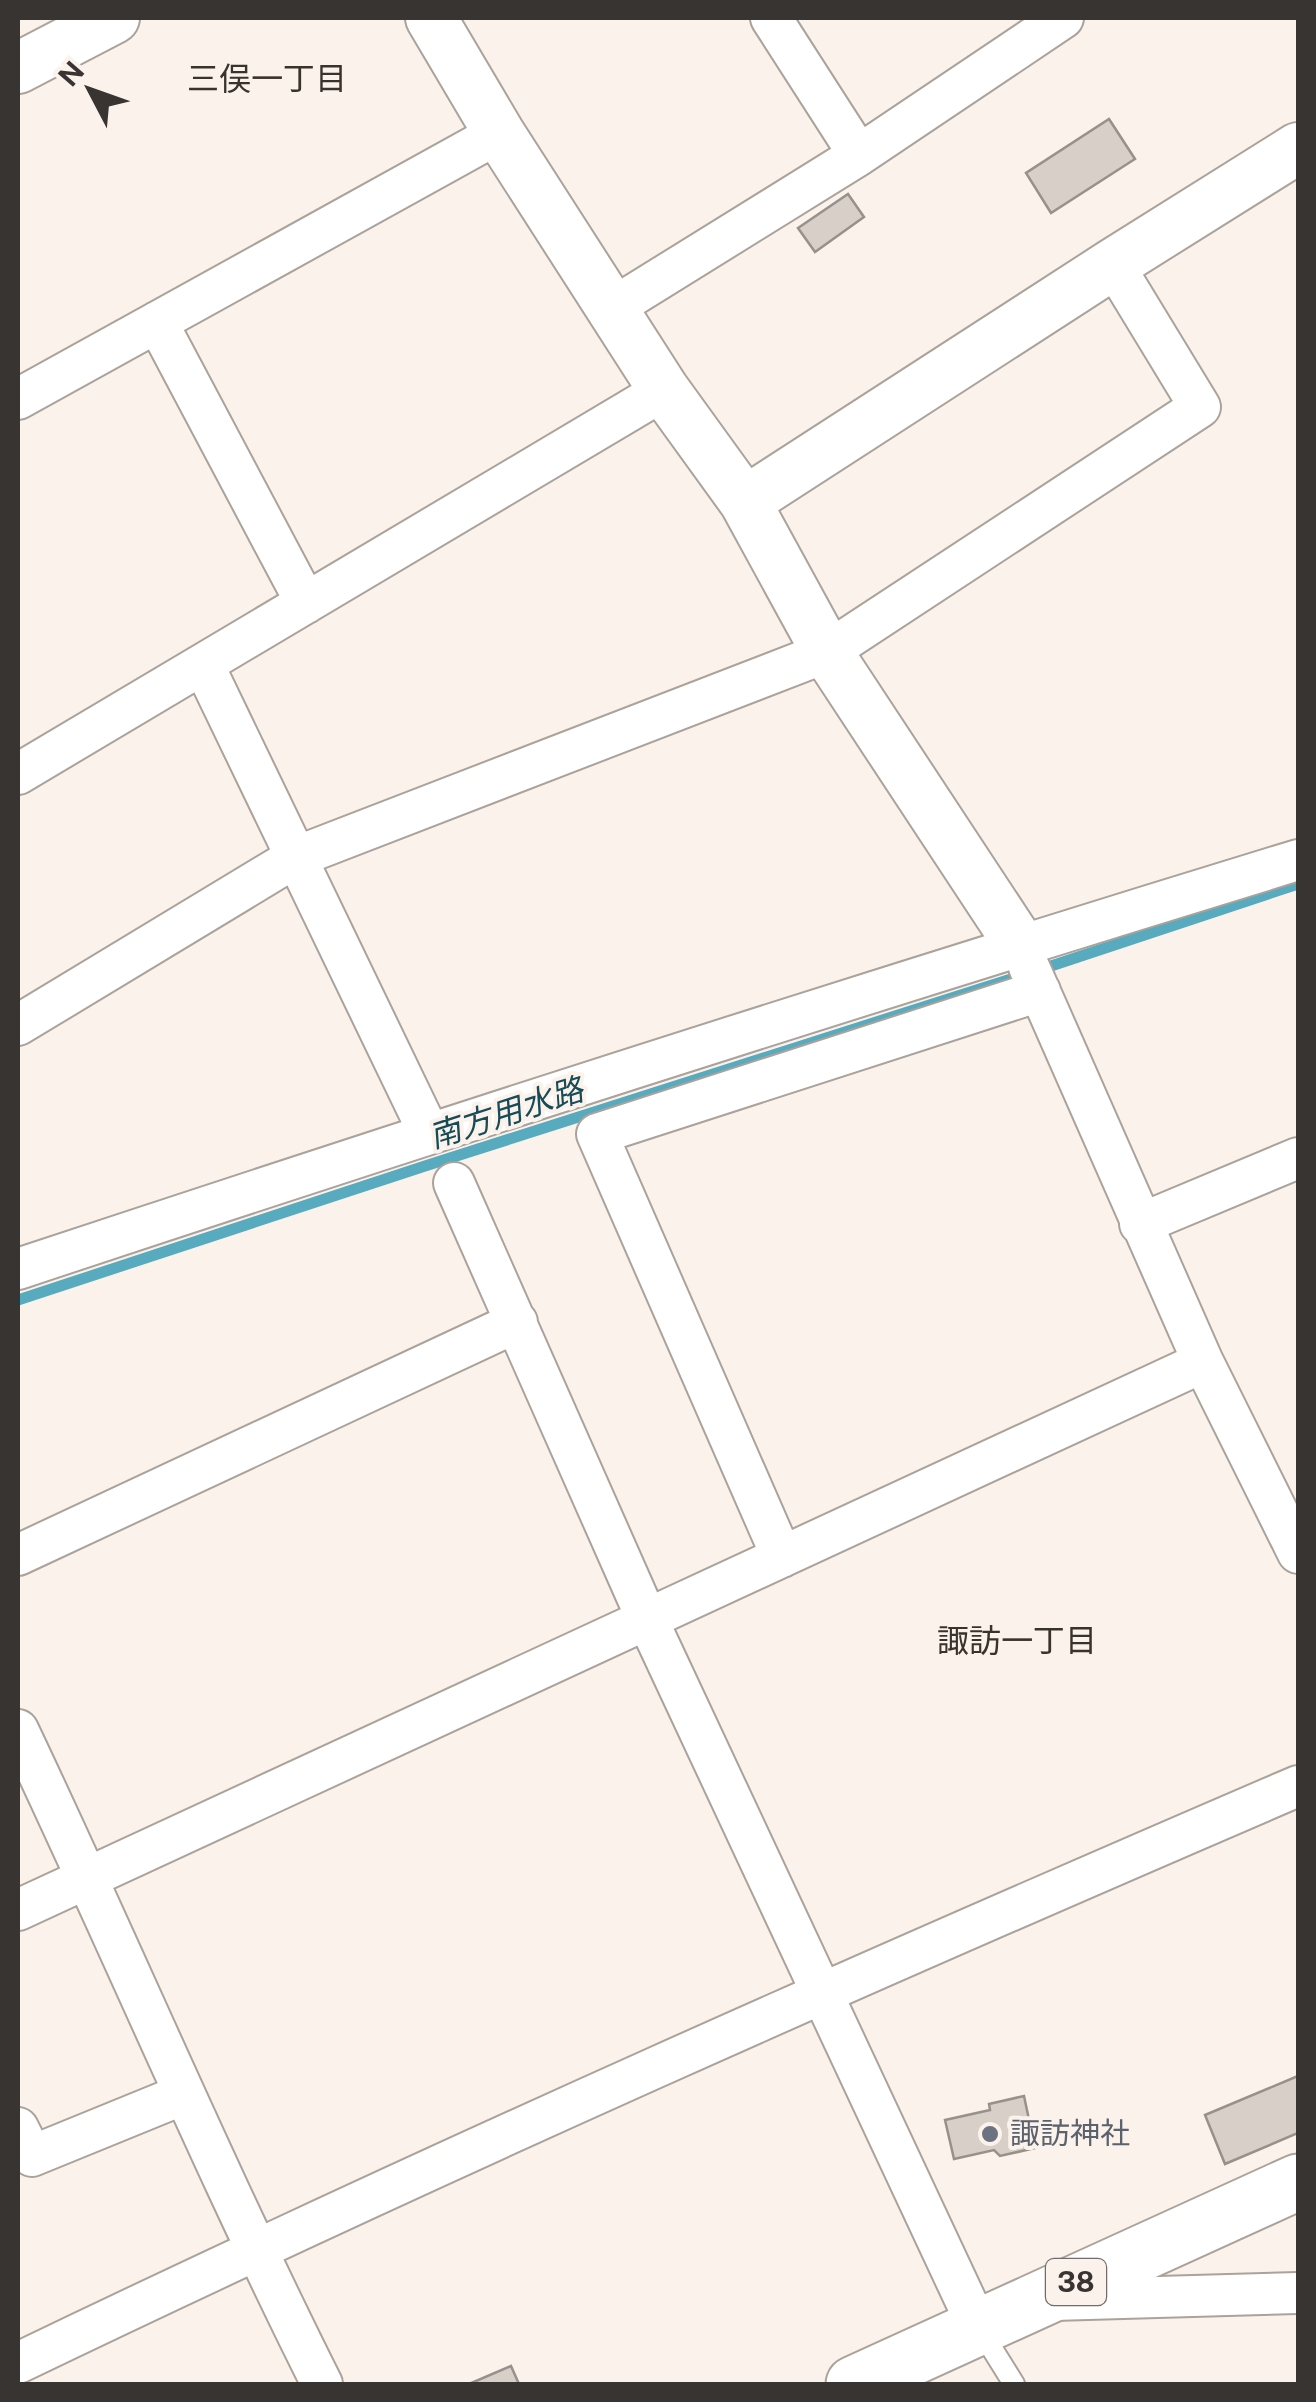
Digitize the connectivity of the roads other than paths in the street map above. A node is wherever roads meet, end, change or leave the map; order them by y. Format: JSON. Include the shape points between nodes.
{"nodes":[{"id":1,"x":114,"y":18,"type":"edge"},
{"id":2,"x":431,"y":18,"type":"edge"},
{"id":3,"x":771,"y":18,"type":"edge"},
{"id":4,"x":1064,"y":18,"type":"edge"},
{"id":5,"x":18,"y":68,"type":"edge"},
{"id":6,"x":499,"y":133,"type":"junction"},
{"id":7,"x":1298,"y":148,"type":"edge"},
{"id":8,"x":859,"y":156,"type":"junction"},
{"id":9,"x":1113,"y":264,"type":"junction"},
{"id":10,"x":614,"y":307,"type":"junction"},
{"id":11,"x":157,"y":322,"type":"junction"},
{"id":12,"x":664,"y":390,"type":"junction"},
{"id":13,"x":18,"y":399,"type":"edge"},
{"id":14,"x":745,"y":502,"type":"junction"},
{"id":15,"x":306,"y":602,"type":"junction"},
{"id":16,"x":827,"y":652,"type":"junction"},
{"id":17,"x":203,"y":664,"type":"junction"},
{"id":18,"x":18,"y":774,"type":"edge"},
{"id":19,"x":296,"y":857,"type":"junction"},
{"id":20,"x":1298,"y":860,"type":"edge"},
{"id":21,"x":1020,"y":945,"type":"junction"},
{"id":22,"x":1040,"y":991,"type":"junction"},
{"id":23,"x":18,"y":1024,"type":"edge"},
{"id":24,"x":429,"y":1133,"type":"junction"},
{"id":25,"x":1298,"y":1158,"type":"edge"},
{"id":26,"x":454,"y":1183,"type":"dead end"},
{"id":27,"x":1140,"y":1224,"type":"junction"},
{"id":28,"x":18,"y":1270,"type":"edge"},
{"id":29,"x":517,"y":1322,"type":"junction"},
{"id":30,"x":1203,"y":1362,"type":"junction"},
{"id":31,"x":1293,"y":1527,"type":"edge"},
{"id":32,"x":18,"y":1554,"type":"edge"},
{"id":33,"x":782,"y":1557,"type":"junction"},
{"id":34,"x":648,"y":1619,"type":"junction"},
{"id":35,"x":18,"y":1730,"type":"edge"},
{"id":36,"x":1298,"y":1786,"type":"edge"},
{"id":37,"x":88,"y":1878,"type":"junction"},
{"id":38,"x":18,"y":1910,"type":"edge"},
{"id":39,"x":822,"y":1991,"type":"junction"},
{"id":40,"x":184,"y":2094,"type":"junction"},
{"id":41,"x":18,"y":2128,"type":"edge"},
{"id":42,"x":1298,"y":2182,"type":"edge"},
{"id":43,"x":254,"y":2250,"type":"junction"},
{"id":44,"x":1051,"y":2293,"type":"junction"},
{"id":45,"x":1298,"y":2293,"type":"edge"},
{"id":46,"x":978,"y":2326,"type":"junction"},
{"id":47,"x":18,"y":2364,"type":"edge"},
{"id":48,"x":322,"y":2384,"type":"edge"},
{"id":49,"x":854,"y":2384,"type":"edge"},
{"id":50,"x":1014,"y":2384,"type":"edge"}],
"edges":[{"from":1,"to":5,"type":"street"},
{"from":2,"to":6,"type":"street"},
{"from":3,"to":8,"type":"street"},
{"from":4,"to":8,"type":"street"},
{"from":6,"to":10,"type":"street"},
{"from":6,"to":11,"type":"street"},
{"from":7,"to":9,"type":"street"},
{"from":8,"to":10,"type":"street"},
{"from":9,"to":14,"type":"street"},
{"from":9,"to":16,"type":"street","via":[[1200,407]]},
{"from":10,"to":12,"type":"street"},
{"from":11,"to":13,"type":"street"},
{"from":11,"to":15,"type":"street"},
{"from":12,"to":14,"type":"street"},
{"from":12,"to":15,"type":"street"},
{"from":14,"to":16,"type":"street"},
{"from":15,"to":17,"type":"street"},
{"from":16,"to":19,"type":"street"},
{"from":16,"to":21,"type":"street"},
{"from":17,"to":18,"type":"street"},
{"from":17,"to":19,"type":"street"},
{"from":19,"to":23,"type":"street"},
{"from":19,"to":24,"type":"street"},
{"from":20,"to":21,"type":"street"},
{"from":21,"to":22,"type":"street"},
{"from":21,"to":24,"type":"street"},
{"from":22,"to":27,"type":"street"},
{"from":22,"to":33,"type":"street","via":[[597,1134]]},
{"from":24,"to":28,"type":"street"},
{"from":25,"to":27,"type":"street"},
{"from":26,"to":29,"type":"street"},
{"from":27,"to":30,"type":"street"},
{"from":29,"to":32,"type":"street"},
{"from":29,"to":34,"type":"street"},
{"from":30,"to":31,"type":"street"},
{"from":30,"to":33,"type":"street"},
{"from":33,"to":34,"type":"street"},
{"from":34,"to":37,"type":"street"},
{"from":34,"to":39,"type":"street"},
{"from":35,"to":37,"type":"street"},
{"from":36,"to":39,"type":"street"},
{"from":37,"to":38,"type":"street"},
{"from":37,"to":40,"type":"street"},
{"from":39,"to":43,"type":"street"},
{"from":39,"to":46,"type":"street"},
{"from":40,"to":41,"type":"street","via":[[32,2156]]},
{"from":40,"to":43,"type":"street"},
{"from":42,"to":44,"type":"main road","number":"38"},
{"from":43,"to":47,"type":"street"},
{"from":43,"to":48,"type":"street"},
{"from":44,"to":45,"type":"street","via":[[1051,2300]]},
{"from":44,"to":46,"type":"main road","number":"38"},
{"from":46,"to":49,"type":"main road","number":"38"},
{"from":46,"to":50,"type":"lane"}]}
